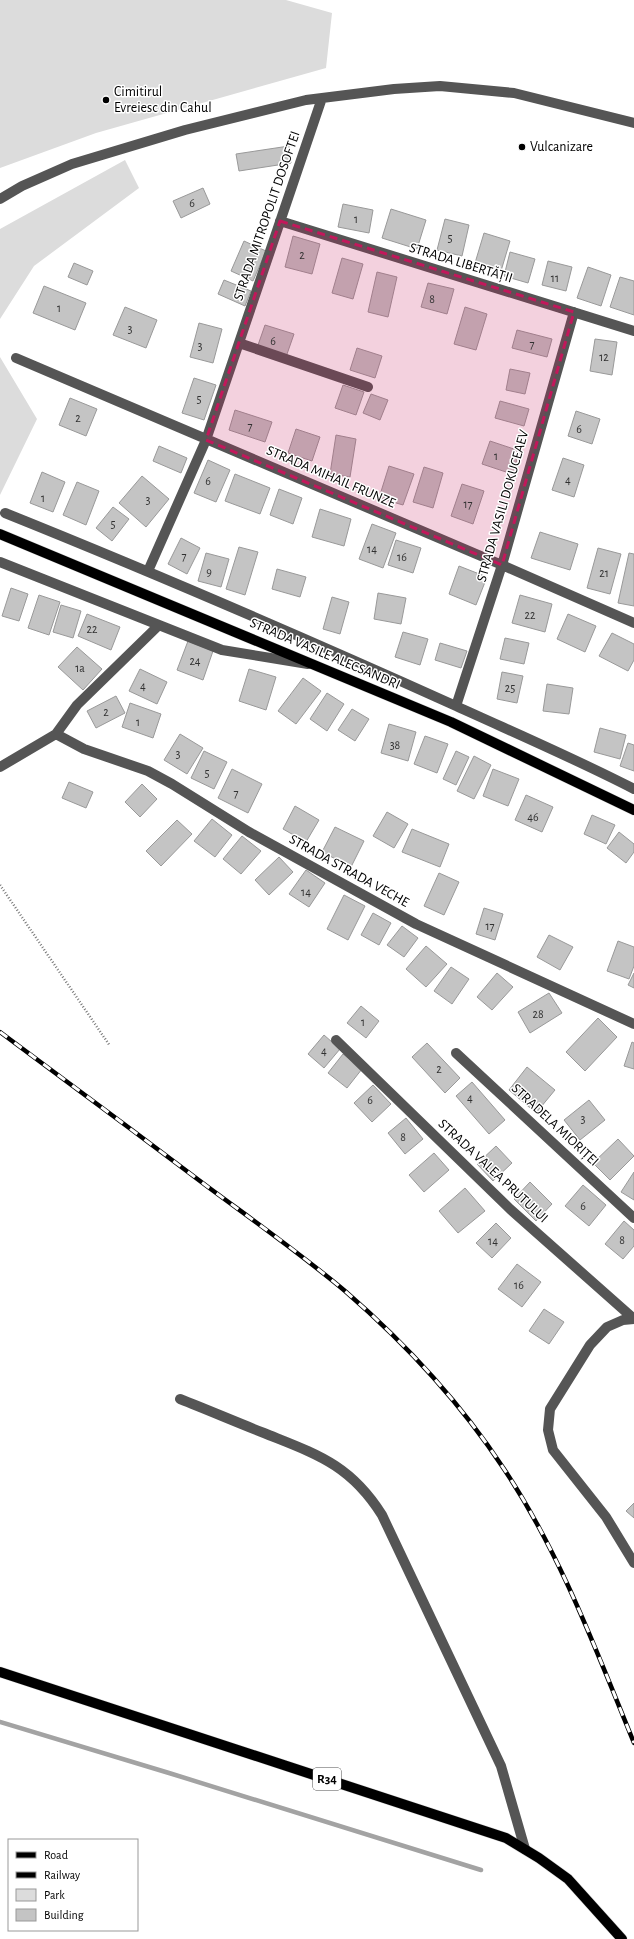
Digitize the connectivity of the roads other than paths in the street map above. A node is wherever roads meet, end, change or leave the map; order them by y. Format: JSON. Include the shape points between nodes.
{"nodes":[{"id":1,"x":322,"y":98,"type":"junction"},
{"id":2,"x":634,"y":123,"type":"edge"},
{"id":3,"x":0,"y":199,"type":"edge"},
{"id":4,"x":280,"y":221,"type":"junction"},
{"id":5,"x":574,"y":312,"type":"junction"},
{"id":6,"x":634,"y":331,"type":"edge"},
{"id":7,"x":239,"y":343,"type":"junction"},
{"id":8,"x":16,"y":358,"type":"dead end"},
{"id":9,"x":368,"y":387,"type":"dead end"},
{"id":10,"x":206,"y":440,"type":"junction"},
{"id":11,"x":5,"y":513,"type":"dead end"},
{"id":12,"x":0,"y":534,"type":"edge"},
{"id":13,"x":0,"y":562,"type":"edge"},
{"id":14,"x":502,"y":565,"type":"junction"},
{"id":15,"x":148,"y":571,"type":"junction"},
{"id":16,"x":634,"y":623,"type":"edge"},
{"id":17,"x":158,"y":626,"type":"junction"},
{"id":18,"x":316,"y":666,"type":"junction"},
{"id":19,"x":456,"y":706,"type":"junction"},
{"id":20,"x":56,"y":734,"type":"junction"},
{"id":21,"x":0,"y":767,"type":"edge"},
{"id":22,"x":634,"y":789,"type":"edge"},
{"id":23,"x":634,"y":810,"type":"edge"},
{"id":24,"x":634,"y":1024,"type":"edge"},
{"id":25,"x":336,"y":1040,"type":"dead end"},
{"id":26,"x":456,"y":1053,"type":"dead end"},
{"id":27,"x":634,"y":1218,"type":"edge"},
{"id":28,"x":634,"y":1319,"type":"edge"},
{"id":29,"x":180,"y":1399,"type":"dead end"},
{"id":30,"x":634,"y":1563,"type":"edge"},
{"id":31,"x":0,"y":1672,"type":"edge"},
{"id":32,"x":525,"y":1849,"type":"junction"},
{"id":33,"x":622,"y":1939,"type":"edge"}],
"edges":[{"from":1,"to":2,"type":"street","via":[[440,86],[514,93]]},
{"from":1,"to":3,"type":"street","via":[[185,130],[72,164],[22,186]]},
{"from":1,"to":4,"type":"street","name":"STRADA MITROPOLIT DOSOFTEI"},
{"from":4,"to":5,"type":"street","name":"STRADA LIBERTĂȚII"},
{"from":4,"to":7,"type":"street","name":"STRADA MITROPOLIT DOSOFTEI"},
{"from":5,"to":6,"type":"street","name":"STRADA LIBERTĂȚII"},
{"from":5,"to":14,"type":"street","name":"STRADA VASILI DOKUCEAEV"},
{"from":7,"to":9,"type":"street"},
{"from":7,"to":10,"type":"street","name":"STRADA MITROPOLIT DOSOFTEI"},
{"from":8,"to":10,"type":"street","name":"STRADA MIHAIL FRUNZE"},
{"from":10,"to":14,"type":"street","name":"STRADA MIHAIL FRUNZE"},
{"from":10,"to":15,"type":"street","name":"STRADA MITROPOLIT DOSOFTEI"},
{"from":11,"to":15,"type":"street"},
{"from":12,"to":18,"type":"main road","name":"STRADA VASILE ALECSANDRI"},
{"from":13,"to":17,"type":"street"},
{"from":14,"to":16,"type":"street","name":"STRADA MIHAIL FRUNZE"},
{"from":14,"to":19,"type":"street","name":"STRADA VASILI DOKUCEAEV"},
{"from":15,"to":19,"type":"street"},
{"from":17,"to":18,"type":"street","via":[[222,650]]},
{"from":17,"to":20,"type":"street","via":[[77,705]]},
{"from":18,"to":23,"type":"main road","name":"STRADA VASILE ALECSANDRI","via":[[451,722]]},
{"from":19,"to":22,"type":"street"},
{"from":20,"to":21,"type":"street"},
{"from":20,"to":24,"type":"street","name":"STRADA STRADA VECHE","via":[[84,749],[148,771],[249,832],[416,924]]},
{"from":25,"to":28,"type":"street","name":"STRADA VALEA PRUTULUI","via":[[510,1209]]},
{"from":26,"to":27,"type":"street","name":"STRADELA MIORIȚEI"},
{"from":28,"to":30,"type":"street","via":[[623,1320],[607,1327],[590,1345],[550,1408],[548,1430],[554,1450],[606,1517]]},
{"from":29,"to":32,"type":"street","via":[[309,1450],[344,1471],[374,1502],[501,1766]]},
{"from":31,"to":32,"type":"main road","number":"R34","via":[[465,1824],[506,1838]]},
{"from":32,"to":33,"type":"main road","number":"R34","via":[[568,1879]]}]}
